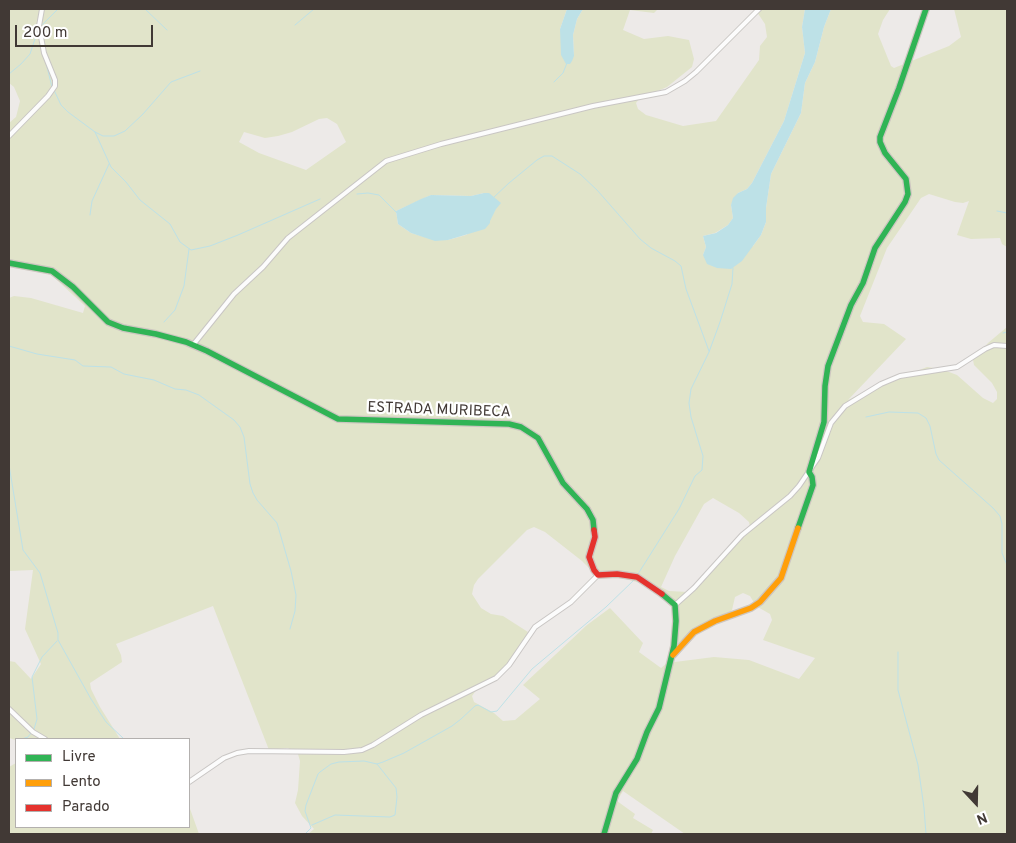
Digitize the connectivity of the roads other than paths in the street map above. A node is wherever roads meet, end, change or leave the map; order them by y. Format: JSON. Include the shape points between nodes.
{"nodes":[{"id":1,"x":42,"y":9,"type":"edge"},
{"id":2,"x":759,"y":9,"type":"edge"},
{"id":3,"x":926,"y":9,"type":"edge"},
{"id":4,"x":9,"y":136,"type":"edge"},
{"id":5,"x":9,"y":263,"type":"edge"},
{"id":6,"x":193,"y":345,"type":"junction"},
{"id":7,"x":1007,"y":346,"type":"edge"},
{"id":8,"x":810,"y":472,"type":"junction"},
{"id":9,"x":598,"y":575,"type":"junction"},
{"id":10,"x":675,"y":606,"type":"junction"},
{"id":11,"x":670,"y":659,"type":"junction"},
{"id":12,"x":9,"y":709,"type":"edge"},
{"id":13,"x":43,"y":738,"type":"edge"},
{"id":14,"x":190,"y":781,"type":"edge"},
{"id":15,"x":604,"y":834,"type":"edge"}],
"edges":[{"from":1,"to":4,"type":"street","via":[[39,26],[54,86]]},
{"from":2,"to":6,"type":"street","via":[[696,72],[666,92],[593,106],[386,161],[288,238],[264,268],[234,294]]},
{"from":3,"to":8,"type":"street","via":[[880,137],[885,153],[906,179],[908,194],[876,248],[828,366],[824,422]]},
{"from":5,"to":6,"type":"street","name":"ESTRADA MURIBECA","via":[[44,268],[59,275],[113,324]]},
{"from":6,"to":9,"type":"street","name":"ESTRADA MURIBECA","via":[[345,421],[496,423],[531,432],[543,445],[568,489],[591,515],[596,532],[588,557]]},
{"from":7,"to":8,"type":"street","via":[[985,349],[957,367],[900,376],[860,396],[845,406],[832,423]]},
{"from":8,"to":10,"type":"street","via":[[790,496],[742,535]]},
{"from":8,"to":11,"type":"street","via":[[813,486],[781,578],[751,608],[694,632]]},
{"from":9,"to":10,"type":"street","via":[[637,577]]},
{"from":9,"to":14,"type":"street","via":[[570,602],[535,627],[496,678],[429,710],[373,745],[344,752],[243,752],[224,758]]},
{"from":10,"to":11,"type":"street","via":[[676,634]]},
{"from":11,"to":15,"type":"street","via":[[656,715],[637,759],[616,793]]},
{"from":12,"to":13,"type":"street"}]}
